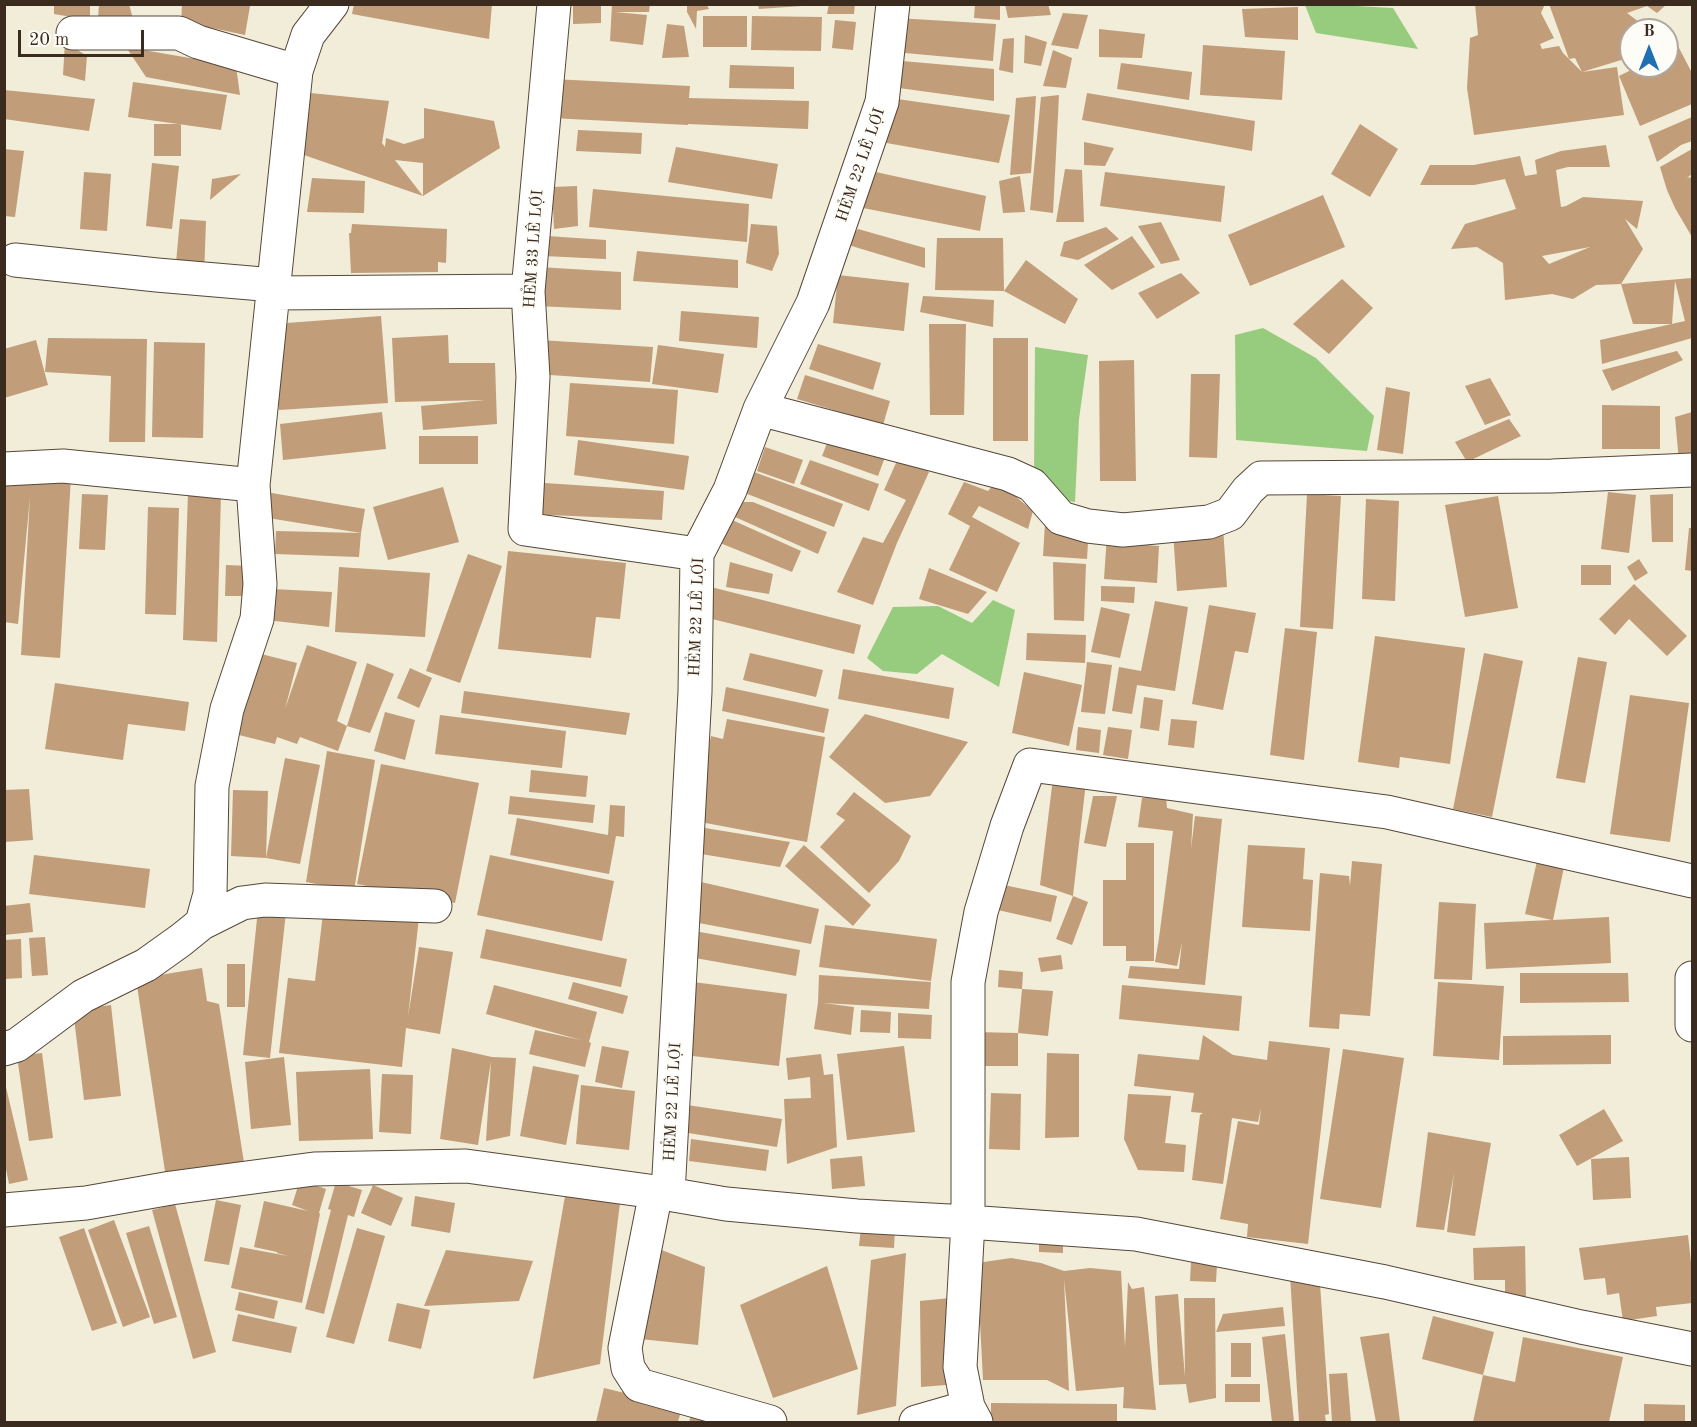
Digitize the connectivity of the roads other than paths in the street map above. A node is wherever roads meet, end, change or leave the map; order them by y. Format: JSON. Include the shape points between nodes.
{"nodes":[{"id":1,"x":332,"y":4,"type":"edge"},
{"id":2,"x":554,"y":4,"type":"edge"},
{"id":3,"x":893,"y":4,"type":"edge"},
{"id":4,"x":74,"y":33,"type":"dead end"},
{"id":5,"x":296,"y":71,"type":"junction"},
{"id":6,"x":15,"y":260,"type":"dead end"},
{"id":7,"x":274,"y":289,"type":"junction"},
{"id":8,"x":528,"y":291,"type":"junction"},
{"id":9,"x":760,"y":409,"type":"junction"},
{"id":10,"x":4,"y":469,"type":"edge"},
{"id":11,"x":1692,"y":470,"type":"edge"},
{"id":12,"x":253,"y":485,"type":"junction"},
{"id":13,"x":697,"y":554,"type":"junction"},
{"id":14,"x":1692,"y":881,"type":"edge"},
{"id":15,"x":435,"y":906,"type":"dead end"},
{"id":16,"x":202,"y":923,"type":"junction"},
{"id":17,"x":1692,"y":978,"type":"edge"},
{"id":18,"x":1692,"y":1025,"type":"edge"},
{"id":19,"x":4,"y":1049,"type":"edge"},
{"id":20,"x":662,"y":1193,"type":"junction"},
{"id":21,"x":4,"y":1210,"type":"edge"},
{"id":22,"x":968,"y":1222,"type":"junction"},
{"id":23,"x":1692,"y":1348,"type":"edge"},
{"id":24,"x":972,"y":1415,"type":"edge"},
{"id":25,"x":771,"y":1422,"type":"edge"},
{"id":26,"x":916,"y":1422,"type":"edge"}],
"edges":[{"from":1,"to":5,"type":"street","via":[[308,35]]},
{"from":2,"to":8,"type":"street","name":"HẺM 33 LÊ LỢI"},
{"from":3,"to":9,"type":"street","name":"HẺM 22 LÊ LỢI","via":[[882,102],[813,303]]},
{"from":4,"to":5,"type":"street","via":[[179,33]]},
{"from":5,"to":7,"type":"street"},
{"from":6,"to":7,"type":"street"},
{"from":7,"to":8,"type":"street"},
{"from":7,"to":12,"type":"street"},
{"from":8,"to":13,"type":"street","name":"HẺM 33 LÊ LỢI","via":[[533,377],[525,529]]},
{"from":9,"to":11,"type":"street","via":[[1008,474],[1032,485],[1062,518],[1123,530],[1209,522],[1230,514],[1261,478],[1552,476]]},
{"from":9,"to":13,"type":"street","name":"HẺM 22 LÊ LỢI","via":[[730,490]]},
{"from":10,"to":12,"type":"street","via":[[63,466]]},
{"from":12,"to":16,"type":"street","via":[[260,584],[257,619],[226,709],[212,786],[210,894]]},
{"from":13,"to":20,"type":"street","name":"HẺM 22 LÊ LỢI","via":[[695,692]]},
{"from":14,"to":22,"type":"street","via":[[1387,812],[1030,765],[981,912],[968,982]]},
{"from":15,"to":16,"type":"street","via":[[265,900],[242,903]]},
{"from":16,"to":19,"type":"street","via":[[146,965],[83,996],[17,1045]]},
{"from":17,"to":18,"type":"street"},
{"from":20,"to":21,"type":"street","via":[[466,1166],[314,1169],[86,1203]]},
{"from":20,"to":22,"type":"street","via":[[726,1204]]},
{"from":20,"to":25,"type":"street","name":"HẺM 22 LÊ LỢI","via":[[625,1348],[628,1368],[639,1385]]},
{"from":22,"to":23,"type":"street","via":[[1136,1234]]},
{"from":22,"to":24,"type":"street","via":[[960,1367]]},
{"from":24,"to":26,"type":"street"}]}
